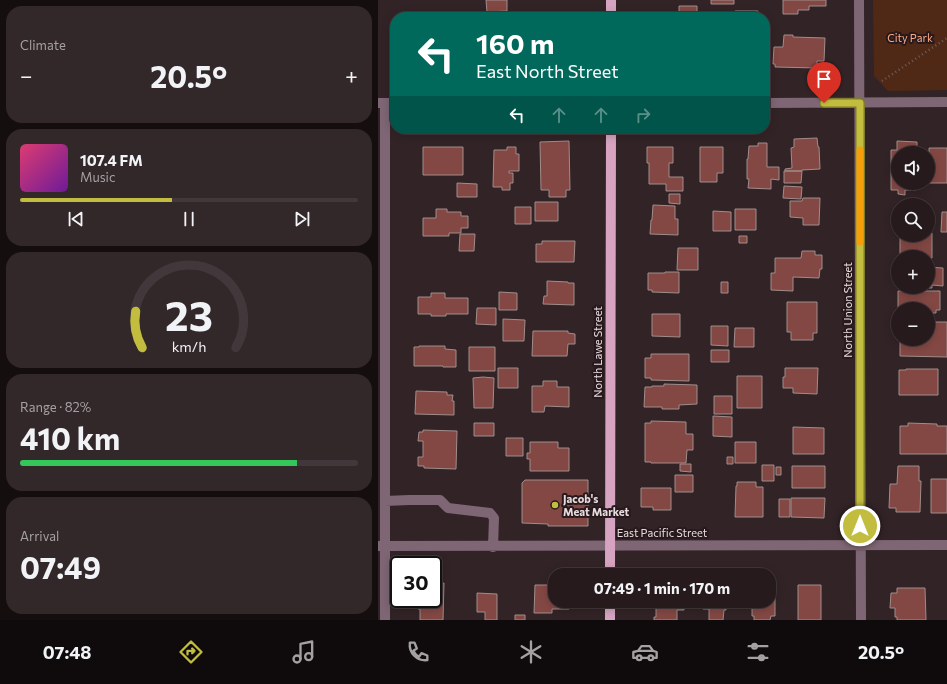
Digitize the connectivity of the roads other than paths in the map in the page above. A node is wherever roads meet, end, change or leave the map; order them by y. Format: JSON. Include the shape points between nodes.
{"nodes":[{"id":1,"x":611,"y":0,"type":"edge"},
{"id":2,"x":860,"y":0,"type":"edge"},
{"id":3,"x":611,"y":12,"type":"edge"},
{"id":4,"x":947,"y":102,"type":"edge"},
{"id":5,"x":386,"y":103,"type":"edge"},
{"id":6,"x":770,"y":103,"type":"edge"},
{"id":7,"x":860,"y":103,"type":"junction"},
{"id":8,"x":611,"y":134,"type":"edge"},
{"id":9,"x":385,"y":501,"type":"junction"},
{"id":10,"x":610,"y":545,"type":"junction"},
{"id":11,"x":861,"y":545,"type":"junction"},
{"id":12,"x":947,"y":545,"type":"edge"},
{"id":13,"x":382,"y":546,"type":"edge"},
{"id":14,"x":493,"y":547,"type":"junction"},
{"id":15,"x":610,"y":568,"type":"edge"},
{"id":16,"x":610,"y":608,"type":"edge"},
{"id":17,"x":385,"y":620,"type":"edge"},
{"id":18,"x":610,"y":620,"type":"edge"},
{"id":19,"x":861,"y":620,"type":"edge"}],
"edges":[{"from":1,"to":3,"type":"main road"},
{"from":2,"to":7,"type":"street","name":"North Union Street"},
{"from":4,"to":7,"type":"street"},
{"from":5,"to":9,"type":"street"},
{"from":6,"to":7,"type":"street"},
{"from":7,"to":11,"type":"street","name":"North Union Street"},
{"from":8,"to":10,"type":"main road","name":"North Lawe Street"},
{"from":9,"to":13,"type":"street"},
{"from":9,"to":14,"type":"street","via":[[440,500],[448,508],[490,513],[494,518]]},
{"from":10,"to":11,"type":"street","name":"East Pacific Street"},
{"from":10,"to":14,"type":"street","name":"East Pacific Street"},
{"from":10,"to":15,"type":"main road","name":"North Lawe Street"},
{"from":11,"to":12,"type":"street","name":"East Pacific Street"},
{"from":11,"to":19,"type":"street","name":"North Union Street"},
{"from":13,"to":14,"type":"street","name":"East Pacific Street"},
{"from":13,"to":17,"type":"street"},
{"from":16,"to":18,"type":"main road"}]}
